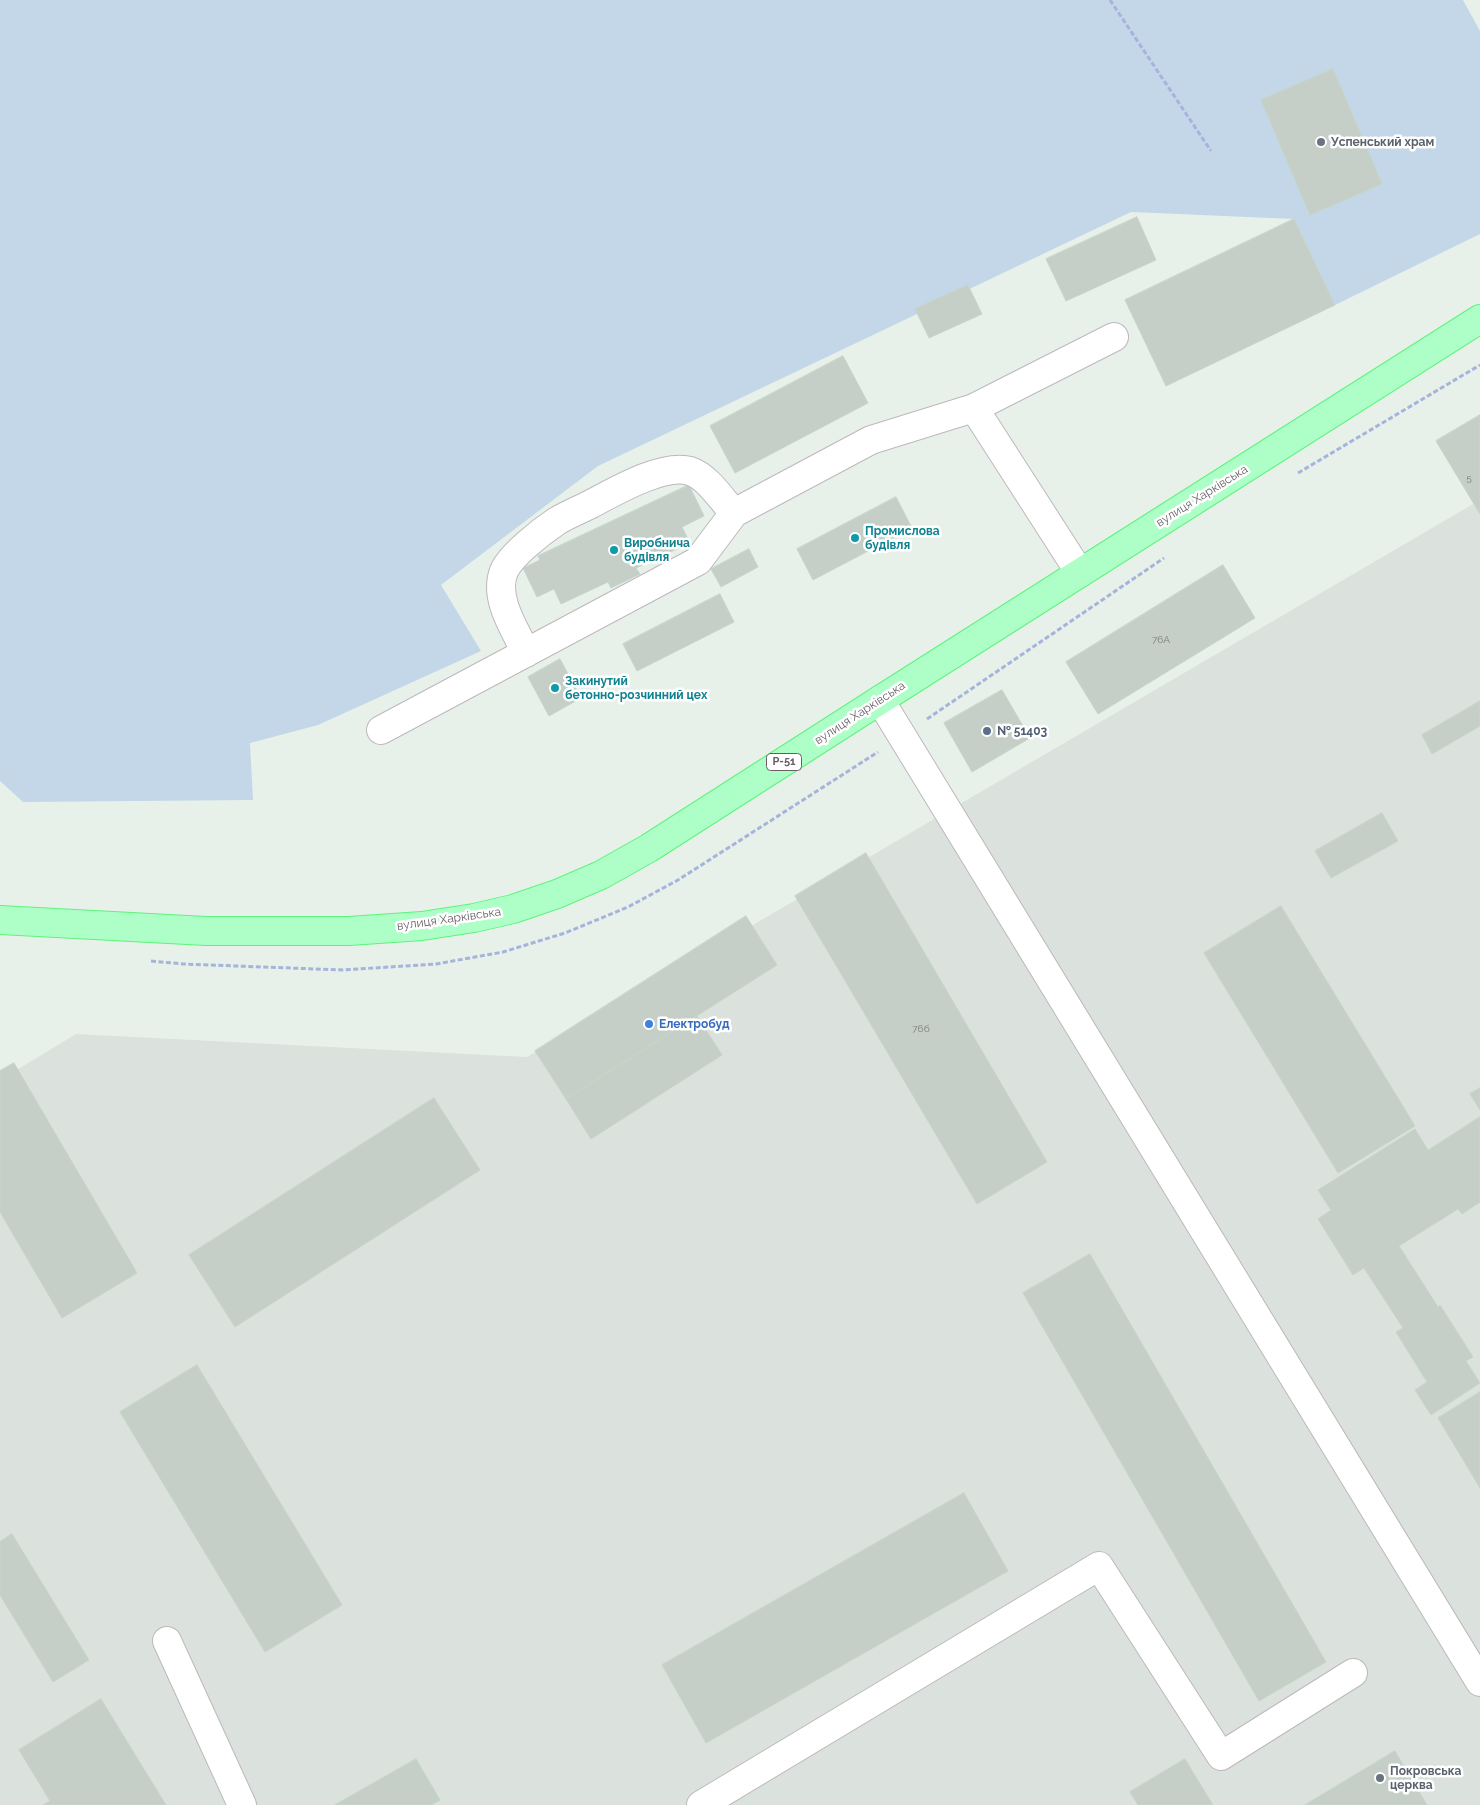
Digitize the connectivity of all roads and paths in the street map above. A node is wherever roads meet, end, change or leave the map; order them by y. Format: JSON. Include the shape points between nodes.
{"nodes":[{"id":1,"x":1110,"y":0,"type":"edge"},
{"id":2,"x":1211,"y":151,"type":"dead end"},
{"id":3,"x":1480,"y":319,"type":"edge"},
{"id":4,"x":1114,"y":337,"type":"dead end"},
{"id":5,"x":974,"y":408,"type":"junction"},
{"id":6,"x":734,"y":513,"type":"junction"},
{"id":7,"x":1080,"y":573,"type":"junction"},
{"id":8,"x":526,"y":653,"type":"junction"},
{"id":9,"x":880,"y":700,"type":"junction"},
{"id":10,"x":382,"y":730,"type":"dead end"},
{"id":11,"x":0,"y":920,"type":"edge"},
{"id":12,"x":167,"y":1641,"type":"dead end"},
{"id":13,"x":1353,"y":1673,"type":"dead end"},
{"id":14,"x":1480,"y":1682,"type":"edge"},
{"id":15,"x":242,"y":1805,"type":"edge"},
{"id":16,"x":701,"y":1805,"type":"edge"}],
"edges":[{"from":1,"to":2,"type":"path"},
{"from":3,"to":7,"type":"main road","name":"вулиця Харківська","number":"Р-51"},
{"from":4,"to":5,"type":"street"},
{"from":5,"to":6,"type":"street","via":[[871,440]]},
{"from":5,"to":7,"type":"street"},
{"from":6,"to":8,"type":"street","via":[[698,561]]},
{"from":6,"to":8,"type":"street","via":[[702,478],[689,471],[670,470],[637,480],[557,521],[523,547],[504,570],[502,602]]},
{"from":7,"to":9,"type":"main road","name":"вулиця Харківська","number":"Р-51"},
{"from":8,"to":10,"type":"street"},
{"from":9,"to":11,"type":"main road","name":"вулиця Харківська","number":"Р-51","via":[[649,848],[601,875],[513,909],[422,926],[349,930],[206,931]]},
{"from":9,"to":14,"type":"street"},
{"from":12,"to":15,"type":"street"},
{"from":13,"to":16,"type":"street","via":[[1221,1756],[1099,1566]]}]}
